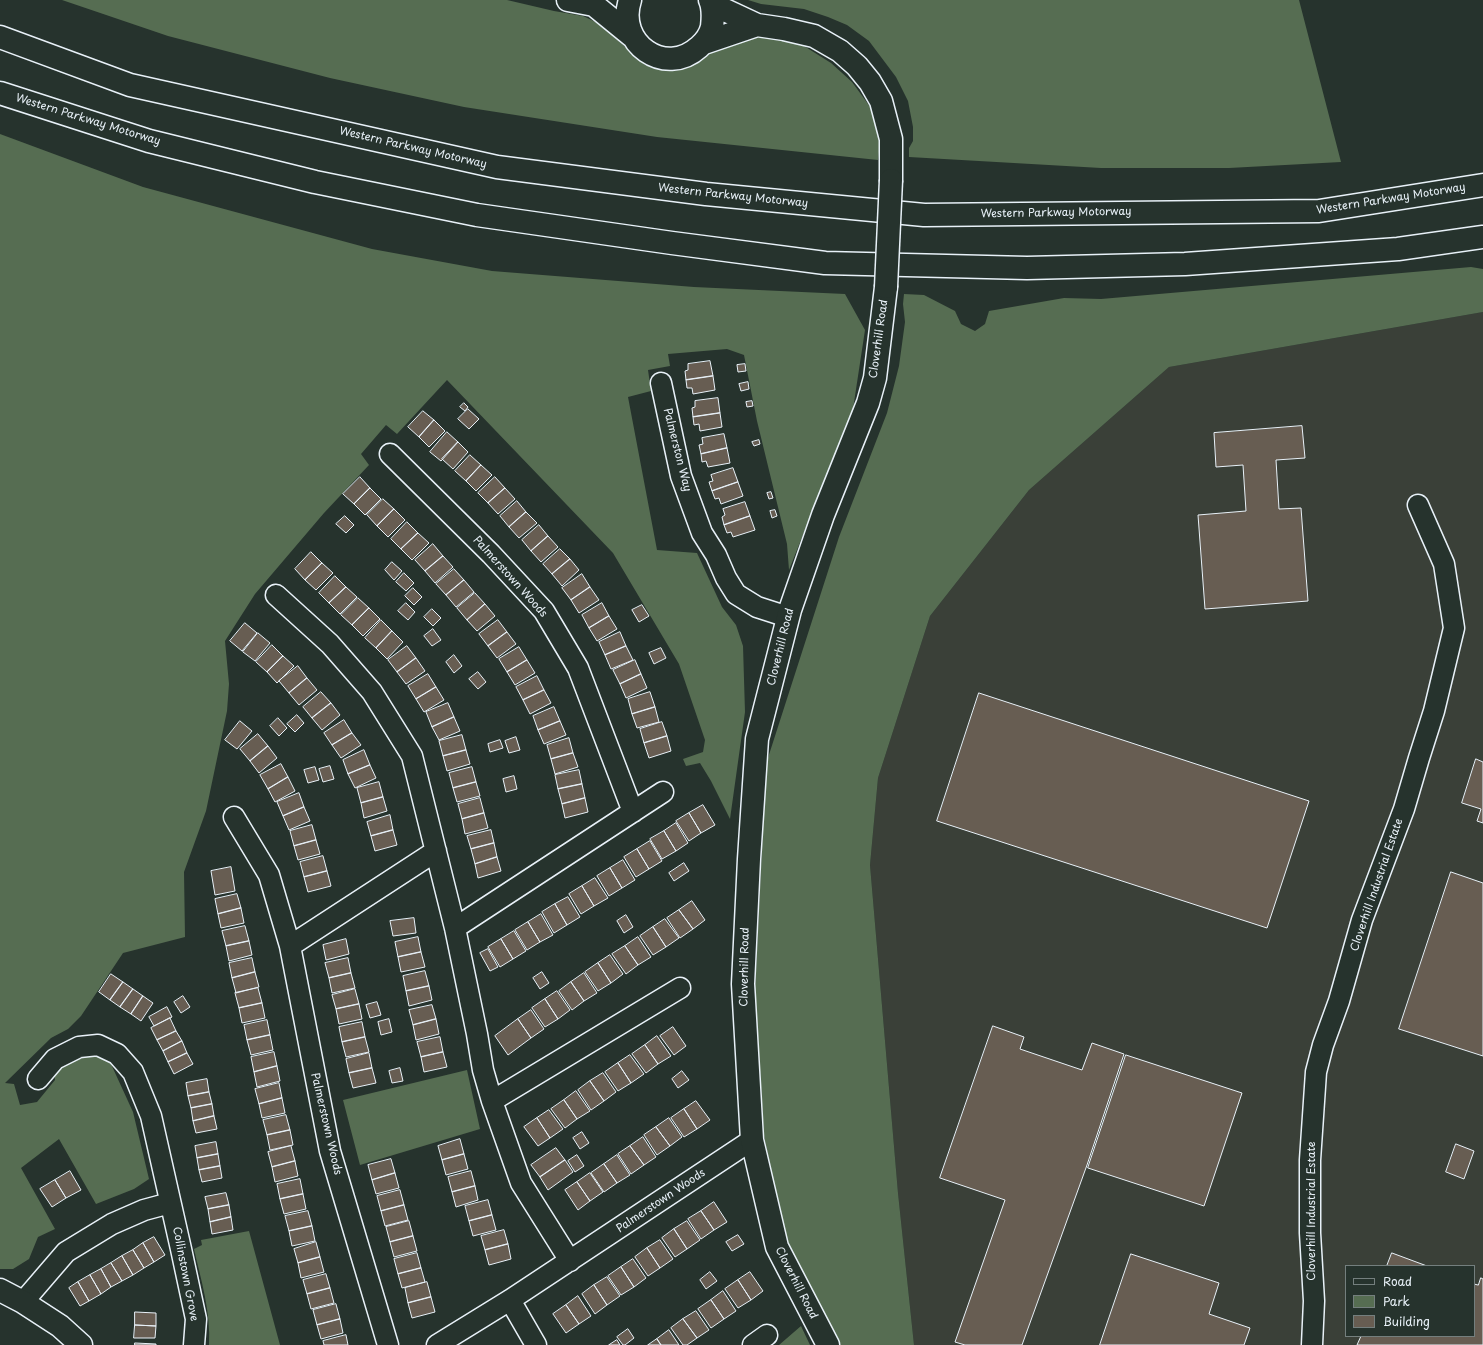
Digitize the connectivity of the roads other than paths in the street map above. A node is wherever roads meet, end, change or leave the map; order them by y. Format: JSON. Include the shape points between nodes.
{"nodes":[{"id":1,"x":568,"y":0,"type":"edge"},
{"id":2,"x":630,"y":0,"type":"edge"},
{"id":3,"x":599,"y":2,"type":"edge"},
{"id":4,"x":711,"y":2,"type":"edge"},
{"id":5,"x":757,"y":25,"type":"junction"},
{"id":6,"x":632,"y":36,"type":"junction"},
{"id":7,"x":0,"y":37,"type":"edge"},
{"id":8,"x":704,"y":43,"type":"junction"},
{"id":9,"x":0,"y":93,"type":"edge"},
{"id":10,"x":1483,"y":185,"type":"edge"},
{"id":11,"x":1483,"y":237,"type":"edge"},
{"id":12,"x":661,"y":382,"type":"dead end"},
{"id":13,"x":390,"y":454,"type":"dead end"},
{"id":14,"x":1418,"y":504,"type":"dead end"},
{"id":15,"x":276,"y":595,"type":"dead end"},
{"id":16,"x":788,"y":617,"type":"junction"},
{"id":17,"x":663,"y":792,"type":"dead end"},
{"id":18,"x":633,"y":812,"type":"junction"},
{"id":19,"x":234,"y":817,"type":"dead end"},
{"id":20,"x":436,"y":851,"type":"junction"},
{"id":21,"x":455,"y":928,"type":"junction"},
{"id":22,"x":290,"y":946,"type":"junction"},
{"id":23,"x":680,"y":988,"type":"dead end"},
{"id":24,"x":38,"y":1079,"type":"dead end"},
{"id":25,"x":492,"y":1101,"type":"junction"},
{"id":26,"x":752,"y":1140,"type":"junction"},
{"id":27,"x":170,"y":1203,"type":"junction"},
{"id":28,"x":570,"y":1261,"type":"junction"},
{"id":29,"x":0,"y":1290,"type":"edge"},
{"id":30,"x":510,"y":1300,"type":"junction"},
{"id":31,"x":23,"y":1302,"type":"junction"},
{"id":32,"x":81,"y":1345,"type":"edge"},
{"id":33,"x":194,"y":1345,"type":"edge"},
{"id":34,"x":388,"y":1345,"type":"edge"},
{"id":35,"x":437,"y":1345,"type":"edge"},
{"id":36,"x":536,"y":1345,"type":"edge"},
{"id":37,"x":828,"y":1345,"type":"edge"},
{"id":38,"x":1312,"y":1345,"type":"edge"}],
"edges":[{"from":1,"to":3,"type":"main road"},
{"from":2,"to":6,"type":"main road","via":[[627,23]]},
{"from":3,"to":6,"type":"main road"},
{"from":4,"to":5,"type":"main road"},
{"from":4,"to":8,"type":"main road","via":[[714,17],[711,31]]},
{"from":5,"to":8,"type":"main road"},
{"from":5,"to":16,"type":"main road","name":"Cloverhill Road","bridge":true,"via":[[784,28],[814,36],[840,51],[870,82],[881,101],[891,139],[886,287],[875,378],[868,403],[823,515]]},
{"from":6,"to":8,"type":"main road","via":[[640,47],[652,55],[666,59],[680,58],[694,52]]},
{"from":7,"to":10,"type":"main road","name":"Western Parkway Motorway","via":[[130,85],[498,167],[706,194],[924,214],[1319,211]]},
{"from":9,"to":11,"type":"main road","name":"Western Parkway Motorway","via":[[149,141],[315,182],[477,215],[825,263],[1027,268],[1185,264],[1398,248]]},
{"from":12,"to":16,"type":"street","name":"Palmerston Way","via":[[681,476],[702,533],[726,578],[736,594],[757,607]]},
{"from":13,"to":18,"type":"street","name":"Palmerstown Woods","via":[[544,611],[578,668]]},
{"from":14,"to":38,"type":"street","name":"Cloverhill Industrial Estate","via":[[1444,564],[1454,628],[1434,711],[1404,809],[1362,920],[1316,1072],[1310,1160],[1310,1233],[1314,1301]]},
{"from":15,"to":20,"type":"street","via":[[330,644],[372,692],[412,756]]},
{"from":16,"to":26,"type":"main road","name":"Cloverhill Road","via":[[757,739],[743,984]]},
{"from":17,"to":18,"type":"street"},
{"from":18,"to":21,"type":"street"},
{"from":19,"to":22,"type":"street","name":"Palmerstown Woods","via":[[269,876]]},
{"from":20,"to":21,"type":"street"},
{"from":20,"to":22,"type":"street"},
{"from":21,"to":25,"type":"street","via":[[482,1070]]},
{"from":22,"to":34,"type":"street","name":"Palmerstown Woods","via":[[330,1150]]},
{"from":23,"to":25,"type":"street"},
{"from":24,"to":27,"type":"street","name":"Collinstown Grove","via":[[55,1059],[79,1047],[98,1045],[117,1054],[133,1072],[151,1116]]},
{"from":25,"to":28,"type":"street","via":[[521,1182]]},
{"from":26,"to":28,"type":"street","name":"Palmerstown Woods"},
{"from":26,"to":37,"type":"main road","name":"Cloverhill Road","via":[[776,1247]]},
{"from":27,"to":31,"type":"street","via":[[144,1210],[112,1224],[66,1252]]},
{"from":27,"to":33,"type":"street","name":"Collinstown Grove","via":[[196,1319]]},
{"from":28,"to":30,"type":"street","name":"Palmerstown Woods"},
{"from":29,"to":31,"type":"main road"},
{"from":30,"to":35,"type":"street","name":"Palmerstown Woods"},
{"from":30,"to":36,"type":"street"},
{"from":31,"to":32,"type":"main road","via":[[60,1326]]}]}
